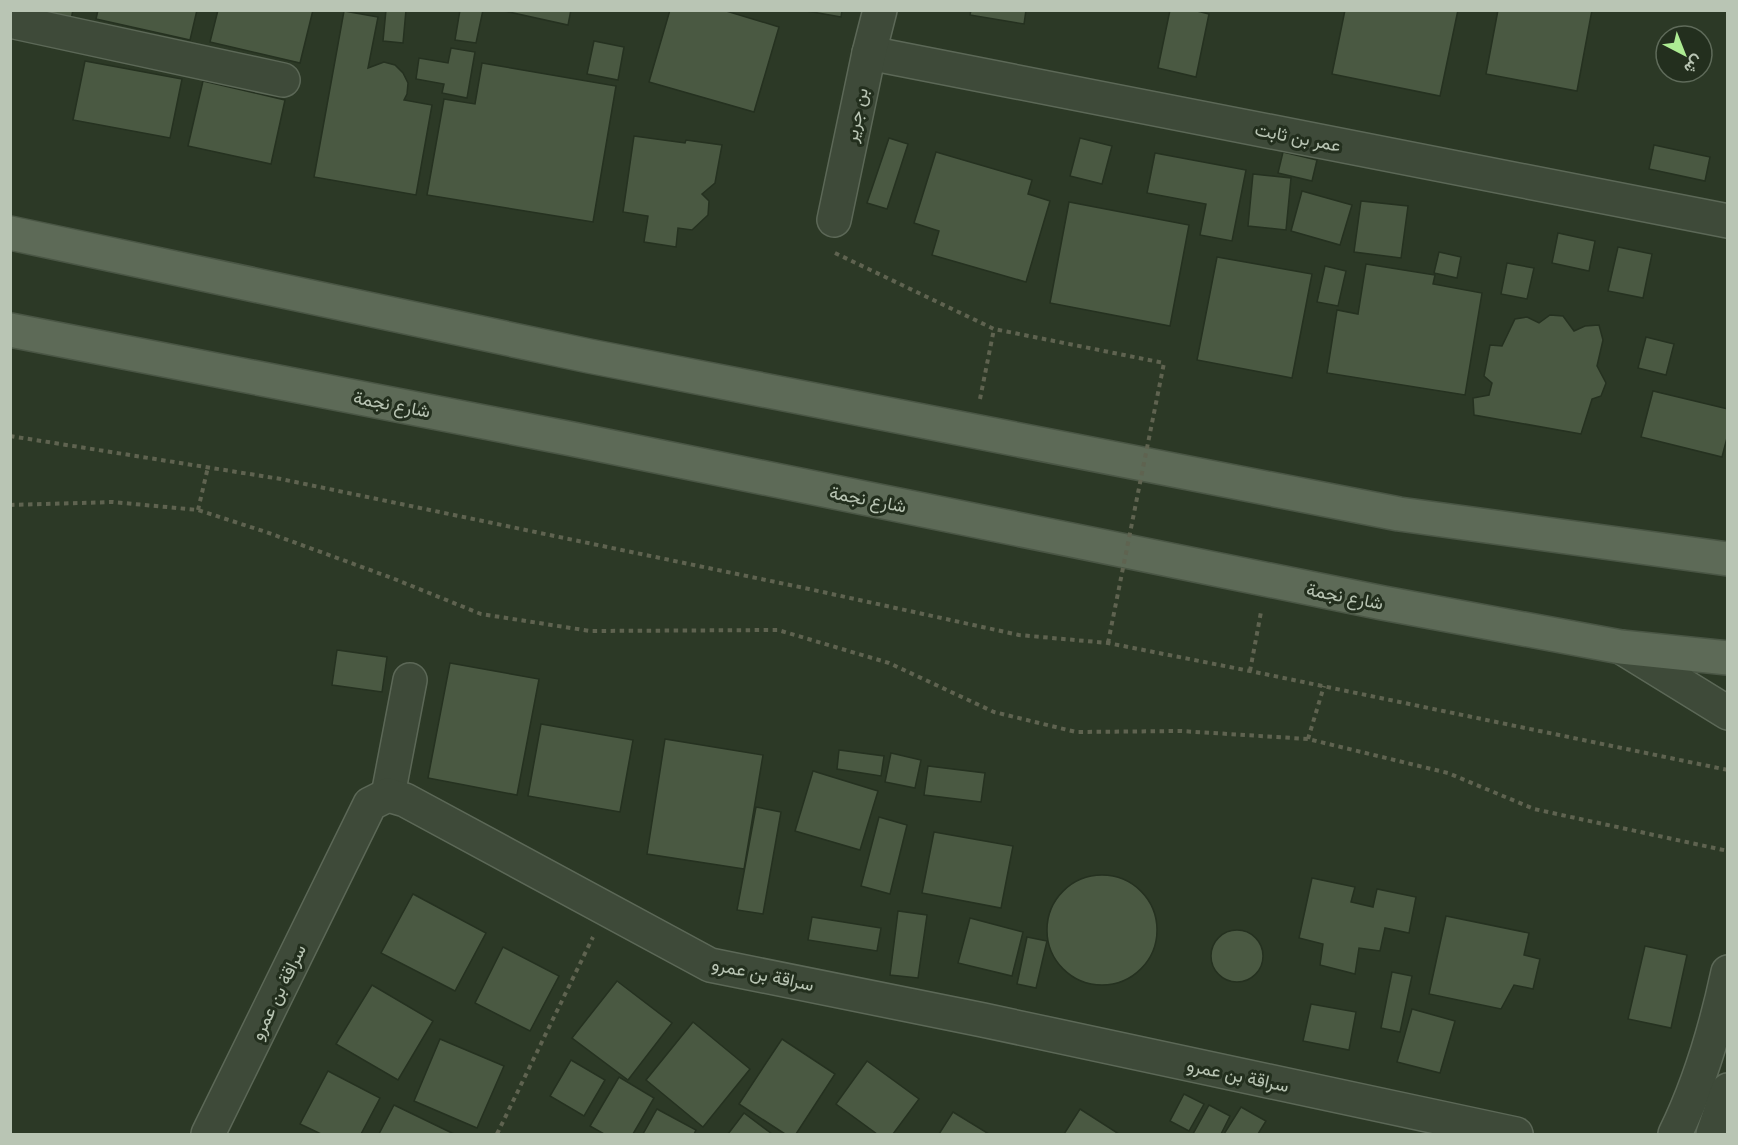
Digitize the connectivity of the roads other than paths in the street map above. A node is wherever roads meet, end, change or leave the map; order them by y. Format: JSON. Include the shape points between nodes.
{"nodes":[{"id":1,"x":880,"y":10,"type":"edge"},
{"id":2,"x":10,"y":21,"type":"edge"},
{"id":3,"x":869,"y":53,"type":"junction"},
{"id":4,"x":283,"y":80,"type":"dead end"},
{"id":5,"x":834,"y":220,"type":"road end"},
{"id":6,"x":1728,"y":221,"type":"edge"},
{"id":7,"x":10,"y":233,"type":"edge"},
{"id":8,"x":10,"y":330,"type":"edge"},
{"id":9,"x":1728,"y":559,"type":"edge"},
{"id":10,"x":1622,"y":647,"type":"junction"},
{"id":11,"x":1728,"y":658,"type":"edge"},
{"id":12,"x":410,"y":680,"type":"dead end"},
{"id":13,"x":1728,"y":713,"type":"edge"},
{"id":14,"x":388,"y":795,"type":"junction"},
{"id":15,"x":1728,"y":972,"type":"edge"},
{"id":16,"x":1728,"y":1090,"type":"edge"},
{"id":17,"x":208,"y":1134,"type":"edge"},
{"id":18,"x":1516,"y":1134,"type":"edge"},
{"id":19,"x":1675,"y":1134,"type":"edge"},
{"id":20,"x":1713,"y":1134,"type":"edge"}],
"edges":[{"from":1,"to":3,"type":"street","name":"بن جرير"},
{"from":2,"to":4,"type":"street"},
{"from":3,"to":5,"type":"street","name":"بن جرير"},
{"from":3,"to":6,"type":"street","name":"عمر بن ثابت"},
{"from":7,"to":9,"type":"main road","via":[[589,356],[1399,514]]},
{"from":8,"to":10,"type":"main road","name":"شارع نجمة"},
{"from":10,"to":11,"type":"main road","name":"شارع نجمة"},
{"from":10,"to":13,"type":"street"},
{"from":12,"to":14,"type":"street"},
{"from":14,"to":17,"type":"street","name":"سراقة بن عمرو","via":[[370,804]]},
{"from":14,"to":18,"type":"street","name":"سراقة بن عمرو","via":[[405,800],[710,965]]},
{"from":15,"to":19,"type":"street","via":[[1691,1100]]},
{"from":16,"to":20,"type":"street"}]}
